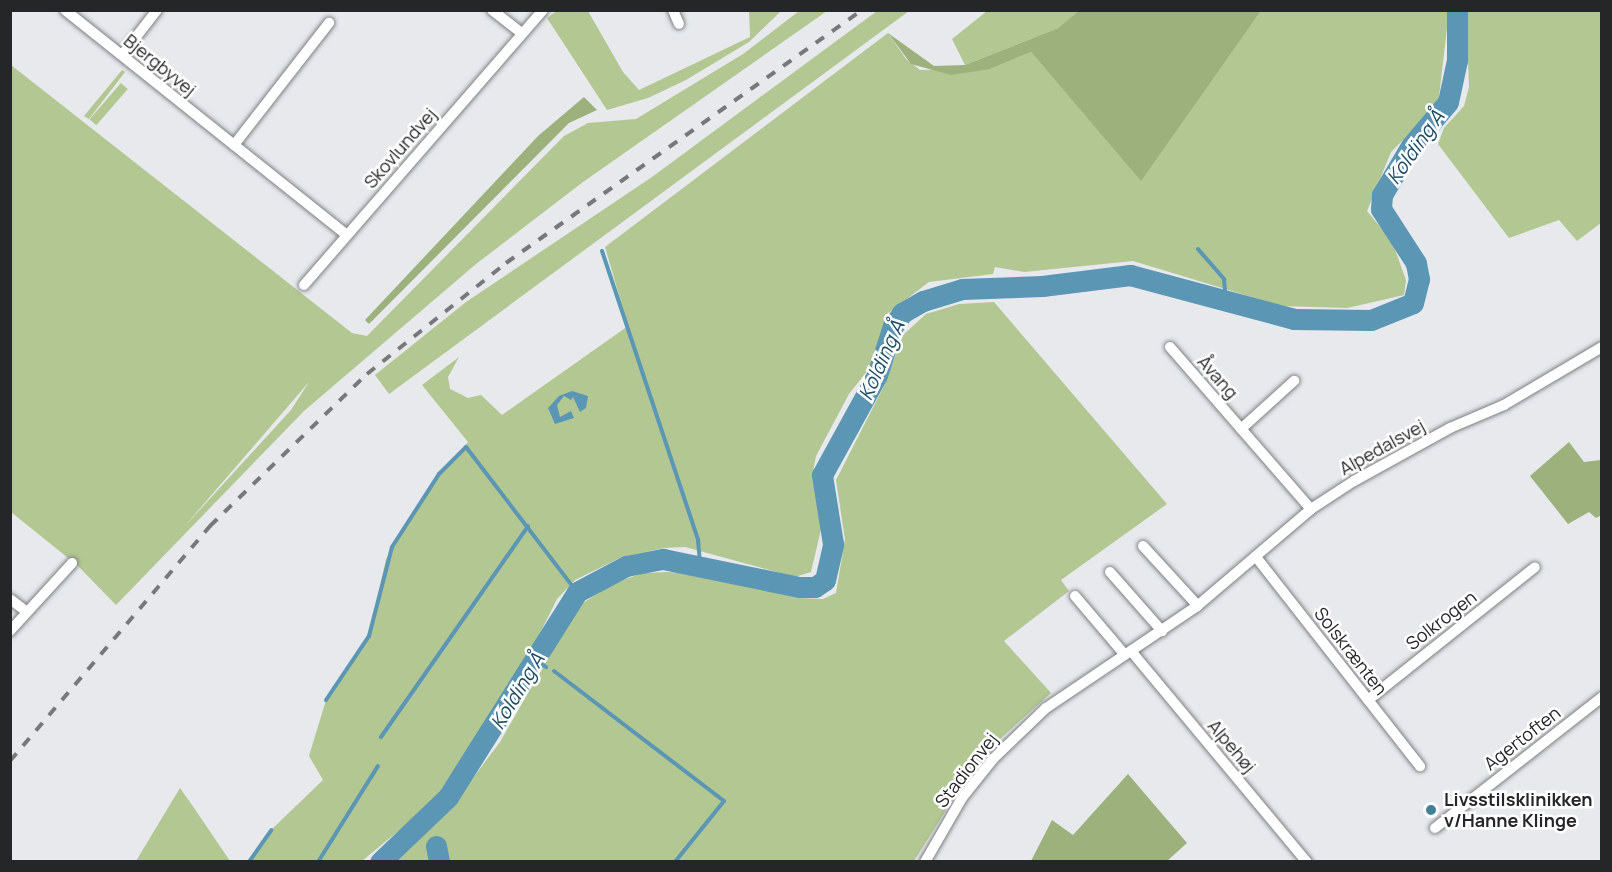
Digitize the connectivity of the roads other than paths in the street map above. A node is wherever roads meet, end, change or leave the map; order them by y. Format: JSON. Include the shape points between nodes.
{"nodes":[{"id":1,"x":65,"y":10,"type":"edge"},
{"id":2,"x":157,"y":10,"type":"edge"},
{"id":3,"x":492,"y":10,"type":"edge"},
{"id":4,"x":543,"y":10,"type":"edge"},
{"id":5,"x":673,"y":10,"type":"edge"},
{"id":6,"x":329,"y":23,"type":"dead end"},
{"id":7,"x":679,"y":24,"type":"dead end"},
{"id":8,"x":521,"y":33,"type":"junction"},
{"id":9,"x":122,"y":56,"type":"junction"},
{"id":10,"x":234,"y":145,"type":"junction"},
{"id":11,"x":347,"y":234,"type":"junction"},
{"id":12,"x":304,"y":285,"type":"dead end"},
{"id":13,"x":1170,"y":347,"type":"dead end"},
{"id":14,"x":1602,"y":347,"type":"edge"},
{"id":15,"x":1294,"y":381,"type":"dead end"},
{"id":16,"x":1241,"y":429,"type":"junction"},
{"id":17,"x":1311,"y":509,"type":"junction"},
{"id":18,"x":1143,"y":546,"type":"dead end"},
{"id":19,"x":1256,"y":557,"type":"junction"},
{"id":20,"x":72,"y":563,"type":"dead end"},
{"id":21,"x":1535,"y":567,"type":"dead end"},
{"id":22,"x":1110,"y":572,"type":"dead end"},
{"id":23,"x":1075,"y":596,"type":"dead end"},
{"id":24,"x":10,"y":600,"type":"edge"},
{"id":25,"x":1198,"y":606,"type":"junction"},
{"id":26,"x":27,"y":612,"type":"junction"},
{"id":27,"x":10,"y":631,"type":"edge"},
{"id":28,"x":1162,"y":631,"type":"junction"},
{"id":29,"x":1128,"y":653,"type":"junction"},
{"id":30,"x":1602,"y":697,"type":"edge"},
{"id":31,"x":1368,"y":700,"type":"junction"},
{"id":32,"x":1046,"y":708,"type":"joint"},
{"id":33,"x":1420,"y":766,"type":"dead end"},
{"id":34,"x":1435,"y":828,"type":"dead end"},
{"id":35,"x":925,"y":861,"type":"edge"},
{"id":36,"x":1307,"y":861,"type":"edge"}],
"edges":[{"from":1,"to":9,"type":"street","name":"Bjergbyvej"},
{"from":2,"to":9,"type":"street"},
{"from":3,"to":8,"type":"street"},
{"from":4,"to":8,"type":"street","name":"Skovlundvej"},
{"from":5,"to":7,"type":"street"},
{"from":6,"to":10,"type":"street"},
{"from":8,"to":11,"type":"street","name":"Skovlundvej"},
{"from":9,"to":10,"type":"street","name":"Bjergbyvej"},
{"from":10,"to":11,"type":"street","name":"Bjergbyvej"},
{"from":11,"to":12,"type":"street","name":"Skovlundvej"},
{"from":13,"to":16,"type":"street","name":"Åvang"},
{"from":14,"to":17,"type":"street","name":"Alpedalsvej","via":[[1504,405],[1450,428],[1364,475]]},
{"from":15,"to":16,"type":"street"},
{"from":16,"to":17,"type":"street","name":"Åvang"},
{"from":17,"to":19,"type":"street","name":"Alpedalsvej"},
{"from":18,"to":25,"type":"street"},
{"from":19,"to":25,"type":"street","name":"Alpedalsvej"},
{"from":19,"to":31,"type":"street","name":"Solskrænten"},
{"from":20,"to":26,"type":"street"},
{"from":21,"to":31,"type":"street","name":"Solkrogen"},
{"from":22,"to":28,"type":"street"},
{"from":23,"to":29,"type":"street"},
{"from":24,"to":26,"type":"street"},
{"from":25,"to":28,"type":"street","name":"Alpedalsvej"},
{"from":26,"to":27,"type":"street"},
{"from":28,"to":29,"type":"street","name":"Alpedalsvej"},
{"from":29,"to":32,"type":"street","name":"Alpedalsvej"},
{"from":29,"to":36,"type":"street","name":"Alpehøj"},
{"from":30,"to":34,"type":"street","name":"Agertoften"},
{"from":31,"to":33,"type":"street","name":"Solskrænten"},
{"from":32,"to":35,"type":"street","name":"Stadionvej","via":[[993,759],[962,798]]}]}
